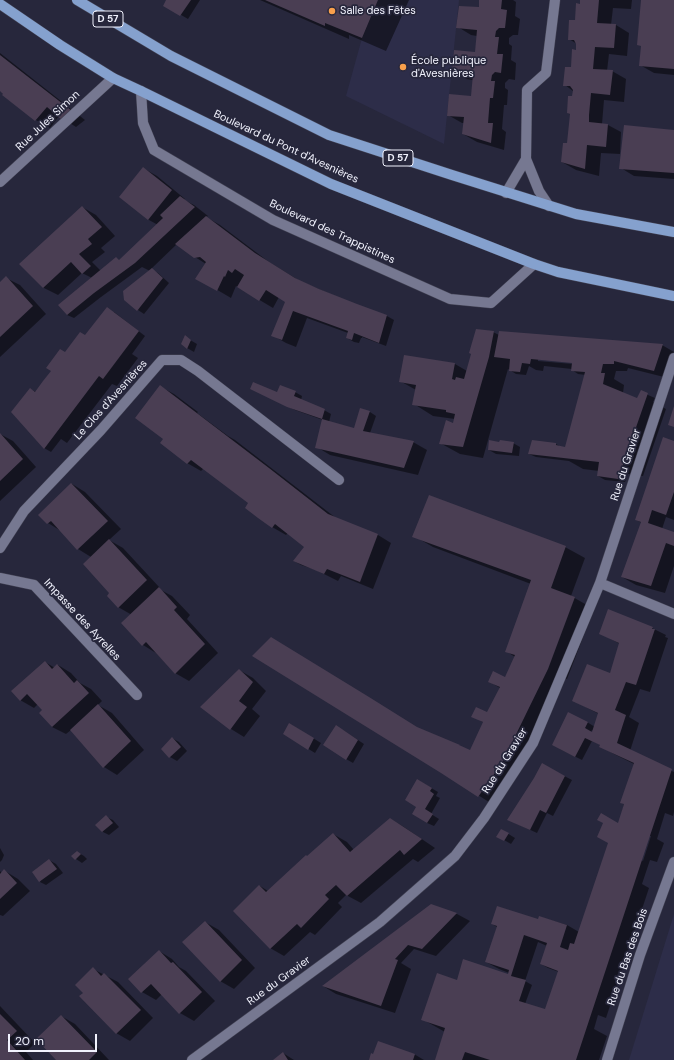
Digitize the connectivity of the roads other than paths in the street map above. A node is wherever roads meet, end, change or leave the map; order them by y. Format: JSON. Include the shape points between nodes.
{"nodes":[{"id":1,"x":77,"y":0,"type":"edge"},
{"id":2,"x":555,"y":0,"type":"edge"},
{"id":3,"x":0,"y":4,"type":"edge"},
{"id":4,"x":113,"y":78,"type":"junction"},
{"id":5,"x":141,"y":90,"type":"junction"},
{"id":6,"x":526,"y":159,"type":"junction"},
{"id":7,"x":0,"y":182,"type":"edge"},
{"id":8,"x":506,"y":193,"type":"junction"},
{"id":9,"x":549,"y":206,"type":"junction"},
{"id":10,"x":674,"y":232,"type":"edge"},
{"id":11,"x":534,"y":264,"type":"junction"},
{"id":12,"x":674,"y":296,"type":"edge"},
{"id":13,"x":674,"y":358,"type":"edge"},
{"id":14,"x":339,"y":480,"type":"dead end"},
{"id":15,"x":0,"y":548,"type":"edge"},
{"id":16,"x":0,"y":578,"type":"edge"},
{"id":17,"x":600,"y":583,"type":"junction"},
{"id":18,"x":674,"y":614,"type":"edge"},
{"id":19,"x":137,"y":695,"type":"dead end"},
{"id":20,"x":673,"y":868,"type":"edge"},
{"id":21,"x":192,"y":1060,"type":"edge"},
{"id":22,"x":607,"y":1060,"type":"edge"}],
"edges":[{"from":1,"to":8,"type":"main road","number":"D 57","via":[[172,56],[329,135]]},
{"from":2,"to":6,"type":"street","via":[[546,73],[527,90]]},
{"from":3,"to":4,"type":"main road","name":"Boulevard du Pont d'Avesnières"},
{"from":4,"to":5,"type":"main road","name":"Boulevard du Pont d'Avesnières"},
{"from":4,"to":7,"type":"street","name":"Rue Jules Simon"},
{"from":5,"to":11,"type":"main road","name":"Boulevard du Pont d'Avesnières","via":[[331,184]]},
{"from":5,"to":11,"type":"street","name":"Boulevard des Trappistines","via":[[142,122],[154,150],[273,220],[450,299],[491,303]]},
{"from":6,"to":8,"type":"street"},
{"from":6,"to":9,"type":"street","via":[[539,191]]},
{"from":8,"to":9,"type":"main road","number":"D 57"},
{"from":9,"to":10,"type":"main road","number":"D 57","via":[[576,214]]},
{"from":11,"to":12,"type":"main road","name":"Boulevard du Pont d'Avesnières","via":[[558,272]]},
{"from":13,"to":17,"type":"street","name":"Rue du Gravier"},
{"from":14,"to":15,"type":"street","name":"Le Clos d'Avesnières","via":[[198,371],[181,360],[162,360],[101,430],[24,511]]},
{"from":16,"to":19,"type":"street","name":"Impasse des Ayrelles","via":[[34,586]]},
{"from":17,"to":18,"type":"street"},
{"from":17,"to":21,"type":"street","name":"Rue du Gravier","via":[[533,743],[484,818],[455,856],[380,922]]},
{"from":20,"to":22,"type":"street","name":"Rue du Bas des Bois","via":[[640,955]]}]}
